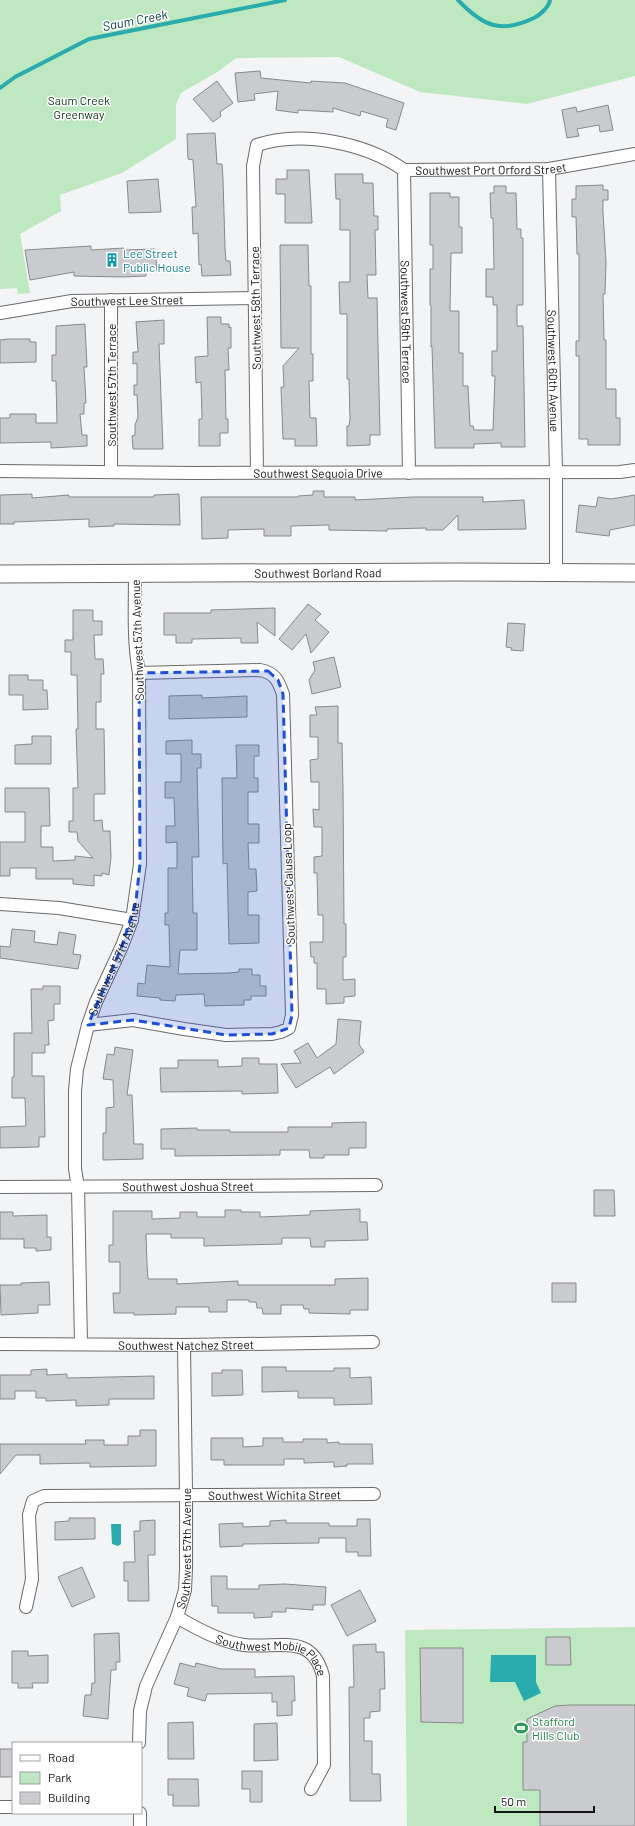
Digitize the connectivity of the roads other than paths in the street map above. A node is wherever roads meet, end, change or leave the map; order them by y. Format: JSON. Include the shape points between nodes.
{"nodes":[{"id":1,"x":257,"y":145,"type":"joint"},
{"id":2,"x":635,"y":154,"type":"edge"},
{"id":3,"x":549,"y":169,"type":"junction"},
{"id":4,"x":404,"y":170,"type":"junction"},
{"id":5,"x":254,"y":298,"type":"junction"},
{"id":6,"x":111,"y":300,"type":"junction"},
{"id":7,"x":0,"y":313,"type":"edge"},
{"id":8,"x":635,"y":470,"type":"edge"},
{"id":9,"x":0,"y":471,"type":"edge"},
{"id":10,"x":111,"y":471,"type":"junction"},
{"id":11,"x":258,"y":472,"type":"junction"},
{"id":12,"x":556,"y":472,"type":"junction"},
{"id":13,"x":409,"y":473,"type":"junction"},
{"id":14,"x":556,"y":572,"type":"junction"},
{"id":15,"x":135,"y":573,"type":"junction"},
{"id":16,"x":0,"y":574,"type":"edge"},
{"id":17,"x":635,"y":574,"type":"edge"},
{"id":18,"x":139,"y":673,"type":"junction"},
{"id":19,"x":0,"y":904,"type":"edge"},
{"id":20,"x":132,"y":920,"type":"junction"},
{"id":21,"x":88,"y":1024,"type":"junction"},
{"id":22,"x":376,"y":1185,"type":"dead end"},
{"id":23,"x":0,"y":1187,"type":"edge"},
{"id":24,"x":78,"y":1187,"type":"junction"},
{"id":25,"x":372,"y":1342,"type":"dead end"},
{"id":26,"x":81,"y":1343,"type":"junction"},
{"id":27,"x":0,"y":1344,"type":"edge"},
{"id":28,"x":184,"y":1345,"type":"junction"},
{"id":29,"x":186,"y":1494,"type":"junction"},
{"id":30,"x":374,"y":1494,"type":"dead end"},
{"id":31,"x":26,"y":1607,"type":"dead end"},
{"id":32,"x":177,"y":1616,"type":"junction"},
{"id":33,"x":139,"y":1742,"type":"edge"},
{"id":34,"x":311,"y":1789,"type":"dead end"},
{"id":35,"x":0,"y":1807,"type":"edge"},
{"id":36,"x":12,"y":1807,"type":"edge"},
{"id":37,"x":140,"y":1814,"type":"edge"},
{"id":38,"x":140,"y":1826,"type":"edge"}],
"edges":[{"from":1,"to":4,"type":"street","name":"Southwest Port Orford Street","via":[[282,140],[332,142],[366,150]]},
{"from":1,"to":5,"type":"street","name":"Southwest 58th Terrace","via":[[253,166]]},
{"from":2,"to":3,"type":"street","name":"Southwest Port Orford Street"},
{"from":3,"to":4,"type":"street","name":"Southwest Port Orford Street"},
{"from":3,"to":12,"type":"street","name":"Southwest 60th Avenue"},
{"from":4,"to":13,"type":"street","name":"Southwest 59th Terrace"},
{"from":5,"to":6,"type":"street","name":"Southwest Lee Street"},
{"from":5,"to":11,"type":"street","name":"Southwest 58th Terrace"},
{"from":6,"to":7,"type":"street","name":"Southwest Lee Street","via":[[72,302]]},
{"from":6,"to":10,"type":"street","name":"Southwest 57th Terrace"},
{"from":8,"to":12,"type":"street","name":"Southwest Sequoia Drive"},
{"from":9,"to":10,"type":"street","name":"Southwest Sequoia Drive"},
{"from":10,"to":11,"type":"street","name":"Southwest Sequoia Drive"},
{"from":11,"to":13,"type":"street","name":"Southwest Sequoia Drive"},
{"from":12,"to":13,"type":"street","name":"Southwest Sequoia Drive"},
{"from":12,"to":14,"type":"street","name":"Southwest 60th Avenue"},
{"from":14,"to":15,"type":"main road","name":"Southwest Borland Road"},
{"from":14,"to":17,"type":"main road","name":"Southwest Borland Road"},
{"from":15,"to":16,"type":"main road","name":"Southwest Borland Road"},
{"from":15,"to":18,"type":"street","name":"Southwest 57th Avenue","via":[[134,634]]},
{"from":18,"to":20,"type":"street","name":"Southwest 57th Avenue","via":[[140,864]]},
{"from":18,"to":21,"type":"street","name":"Southwest Calusa Loop","via":[[260,670],[268,671],[278,680],[283,694],[292,1016],[289,1028],[272,1034],[226,1035],[132,1020]]},
{"from":19,"to":20,"type":"street","via":[[59,908]]},
{"from":20,"to":21,"type":"street","name":"Southwest 57th Avenue"},
{"from":21,"to":24,"type":"street","name":"Southwest 57th Avenue","via":[[77,1069],[75,1091],[75,1169]]},
{"from":22,"to":24,"type":"street","name":"Southwest Joshua Street"},
{"from":23,"to":24,"type":"street","name":"Southwest Joshua Street"},
{"from":24,"to":26,"type":"street","name":"Southwest 57th Avenue"},
{"from":25,"to":28,"type":"street","name":"Southwest Natchez Street"},
{"from":26,"to":27,"type":"street","name":"Southwest Natchez Street"},
{"from":26,"to":28,"type":"street","name":"Southwest Natchez Street"},
{"from":28,"to":29,"type":"street","name":"Southwest 57th Avenue"},
{"from":29,"to":30,"type":"street","name":"Southwest Wichita Street"},
{"from":29,"to":31,"type":"street","name":"Southwest Wichita Street","via":[[44,1496],[33,1501],[29,1515],[32,1579]]},
{"from":29,"to":32,"type":"street","name":"Southwest 57th Avenue","via":[[185,1590]]},
{"from":32,"to":33,"type":"street","name":"Southwest 57th Avenue","via":[[146,1686],[140,1711]]},
{"from":32,"to":34,"type":"street","name":"Southwest Mobile Place","via":[[201,1632],[244,1645],[293,1646],[305,1648],[313,1654],[320,1664],[323,1676],[324,1765]]},
{"from":35,"to":36,"type":"street"},
{"from":37,"to":38,"type":"street"}]}
